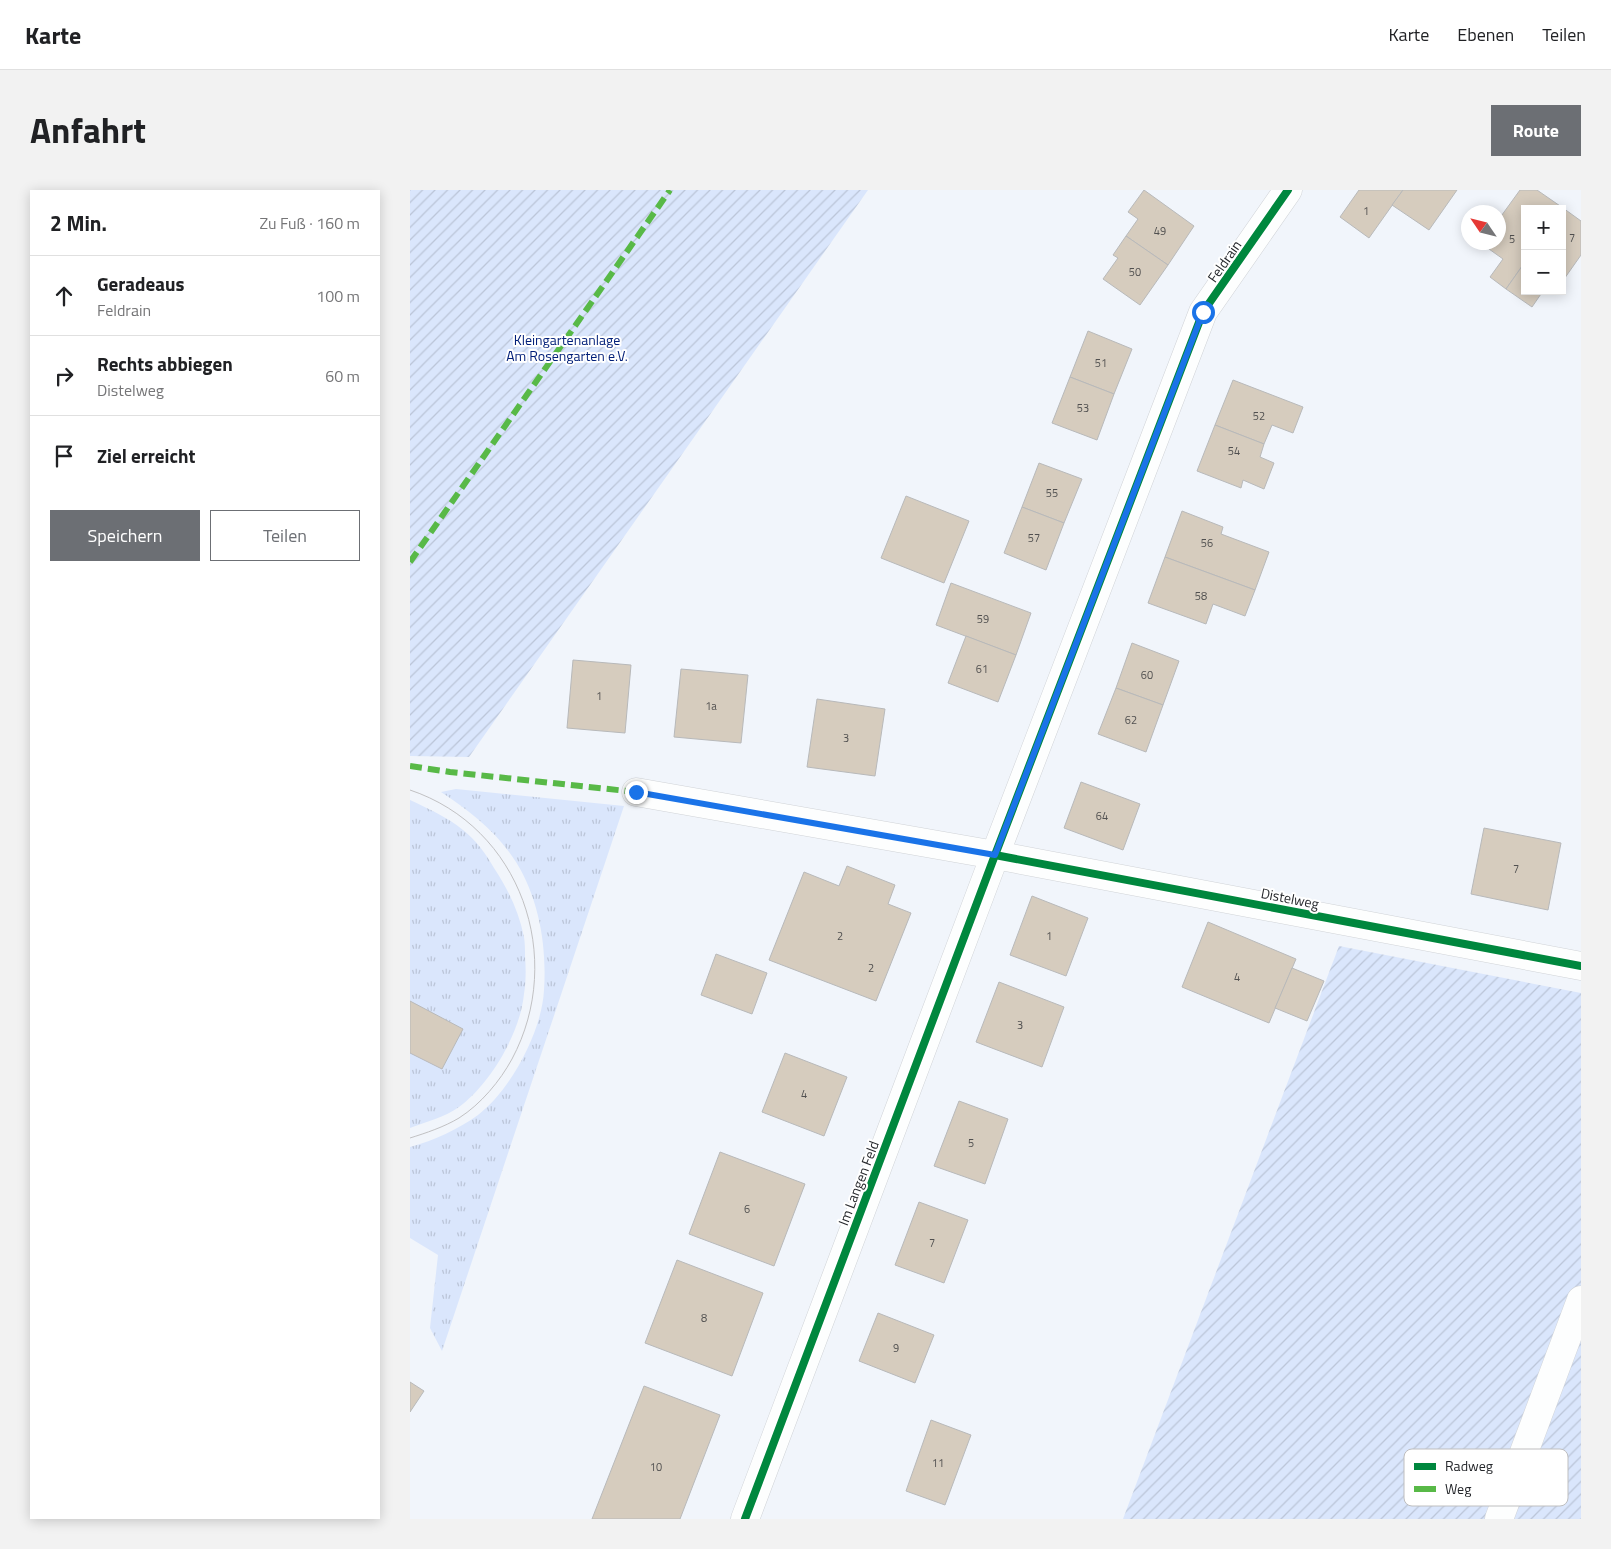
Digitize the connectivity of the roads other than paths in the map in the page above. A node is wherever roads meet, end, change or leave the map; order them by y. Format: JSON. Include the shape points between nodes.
{"nodes":[{"id":1,"x":1288,"y":190,"type":"edge"},
{"id":2,"x":636,"y":792,"type":"dead end"},
{"id":3,"x":995,"y":855,"type":"junction"},
{"id":4,"x":1581,"y":966,"type":"edge"},
{"id":5,"x":1581,"y":1300,"type":"edge"},
{"id":6,"x":1525,"y":1449,"type":"edge"},
{"id":7,"x":1504,"y":1506,"type":"edge"},
{"id":8,"x":745,"y":1519,"type":"edge"},
{"id":9,"x":1499,"y":1519,"type":"edge"}],
"edges":[{"from":1,"to":3,"type":"street","name":"Feldrain","via":[[1203,312]]},
{"from":2,"to":3,"type":"street","name":"Distelweg"},
{"from":3,"to":4,"type":"street","name":"Distelweg"},
{"from":3,"to":8,"type":"street","name":"Im Langen Feld"},
{"from":5,"to":6,"type":"street"},
{"from":7,"to":9,"type":"street"}]}
